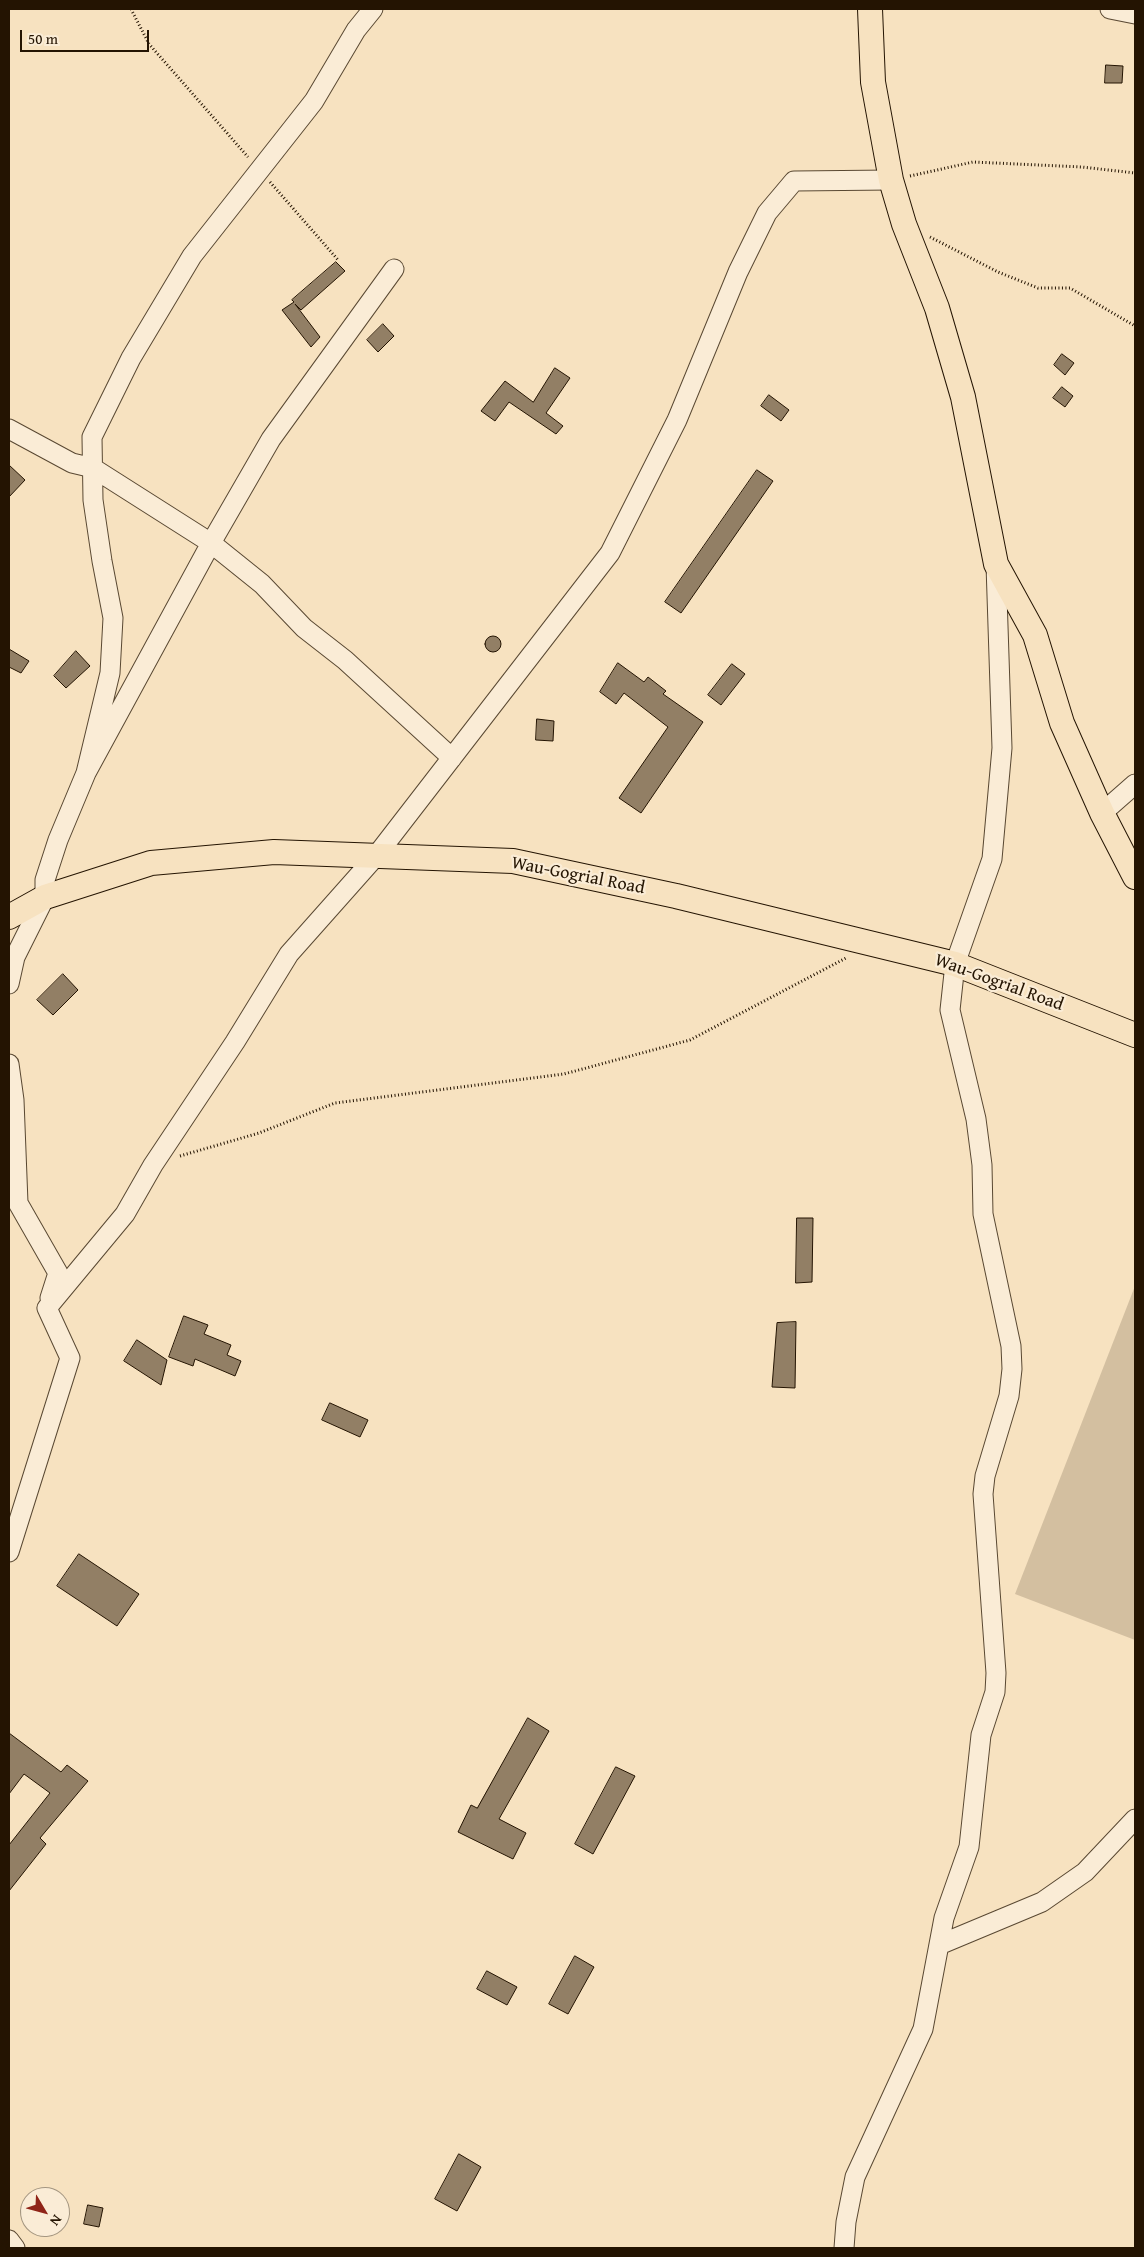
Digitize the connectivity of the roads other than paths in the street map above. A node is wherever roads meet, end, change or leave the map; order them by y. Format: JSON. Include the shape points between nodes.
{"nodes":[{"id":1,"x":373,"y":9,"type":"edge"},
{"id":2,"x":870,"y":9,"type":"edge"},
{"id":3,"x":1110,"y":9,"type":"edge"},
{"id":4,"x":1135,"y":14,"type":"edge"},
{"id":5,"x":891,"y":180,"type":"junction"},
{"id":6,"x":394,"y":269,"type":"dead end"},
{"id":7,"x":9,"y":429,"type":"edge"},
{"id":8,"x":93,"y":468,"type":"junction"},
{"id":9,"x":211,"y":543,"type":"junction"},
{"id":10,"x":996,"y":564,"type":"junction"},
{"id":11,"x":452,"y":758,"type":"junction"},
{"id":12,"x":86,"y":773,"type":"junction"},
{"id":13,"x":1135,"y":784,"type":"edge"},
{"id":14,"x":1102,"y":813,"type":"junction"},
{"id":15,"x":376,"y":856,"type":"junction"},
{"id":16,"x":1135,"y":877,"type":"edge"},
{"id":17,"x":45,"y":897,"type":"junction"},
{"id":18,"x":9,"y":917,"type":"edge"},
{"id":19,"x":955,"y":964,"type":"junction"},
{"id":20,"x":9,"y":984,"type":"edge"},
{"id":21,"x":1135,"y":1035,"type":"edge"},
{"id":22,"x":9,"y":1064,"type":"edge"},
{"id":23,"x":47,"y":1308,"type":"junction"},
{"id":24,"x":9,"y":1552,"type":"edge"},
{"id":25,"x":1135,"y":1819,"type":"edge"},
{"id":26,"x":939,"y":1945,"type":"junction"},
{"id":27,"x":9,"y":2240,"type":"edge"},
{"id":28,"x":15,"y":2248,"type":"edge"},
{"id":29,"x":844,"y":2248,"type":"edge"}],
"edges":[{"from":1,"to":8,"type":"street","via":[[356,30],[314,102],[192,256],[131,358],[92,437]]},
{"from":2,"to":5,"type":"main road","via":[[873,82]]},
{"from":3,"to":4,"type":"street"},
{"from":5,"to":10,"type":"main road","via":[[904,224],[938,308],[962,397]]},
{"from":5,"to":11,"type":"street","via":[[794,180],[766,213],[677,420],[610,553]]},
{"from":6,"to":9,"type":"street","via":[[272,439]]},
{"from":7,"to":8,"type":"street","via":[[72,463]]},
{"from":8,"to":9,"type":"street"},
{"from":8,"to":12,"type":"street","via":[[94,508],[113,618],[110,673]]},
{"from":9,"to":11,"type":"street","via":[[262,584],[304,628],[345,660]]},
{"from":9,"to":12,"type":"street"},
{"from":10,"to":14,"type":"main road","via":[[1035,635],[1062,723]]},
{"from":10,"to":19,"type":"street","via":[[1002,748],[992,859]]},
{"from":11,"to":15,"type":"street"},
{"from":12,"to":17,"type":"street","via":[[58,840],[45,880]]},
{"from":13,"to":14,"type":"street"},
{"from":14,"to":16,"type":"main road"},
{"from":15,"to":17,"type":"main road","name":"Wau-Gogrial Road","via":[[274,852],[150,863]]},
{"from":15,"to":19,"type":"main road","name":"Wau-Gogrial Road","via":[[513,861],[676,896]]},
{"from":15,"to":23,"type":"street","via":[[289,954],[235,1042],[153,1164],[125,1214]]},
{"from":17,"to":18,"type":"main road","name":"Wau-Gogrial Road"},
{"from":17,"to":20,"type":"street","via":[[15,957]]},
{"from":19,"to":21,"type":"main road","name":"Wau-Gogrial Road"},
{"from":19,"to":26,"type":"street","via":[[950,1010],[976,1119],[982,1165],[982,1214],[1011,1346],[1012,1369],[983,1494],[994,1624],[995,1692],[982,1735],[970,1847],[953,1888]]},
{"from":22,"to":23,"type":"street","via":[[14,1100],[18,1203],[58,1273]]},
{"from":23,"to":24,"type":"street","via":[[70,1358]]},
{"from":25,"to":26,"type":"street","via":[[1085,1872],[1042,1902]]},
{"from":26,"to":29,"type":"street","via":[[920,2038],[869,2141],[855,2177]]},
{"from":27,"to":28,"type":"street"}]}
